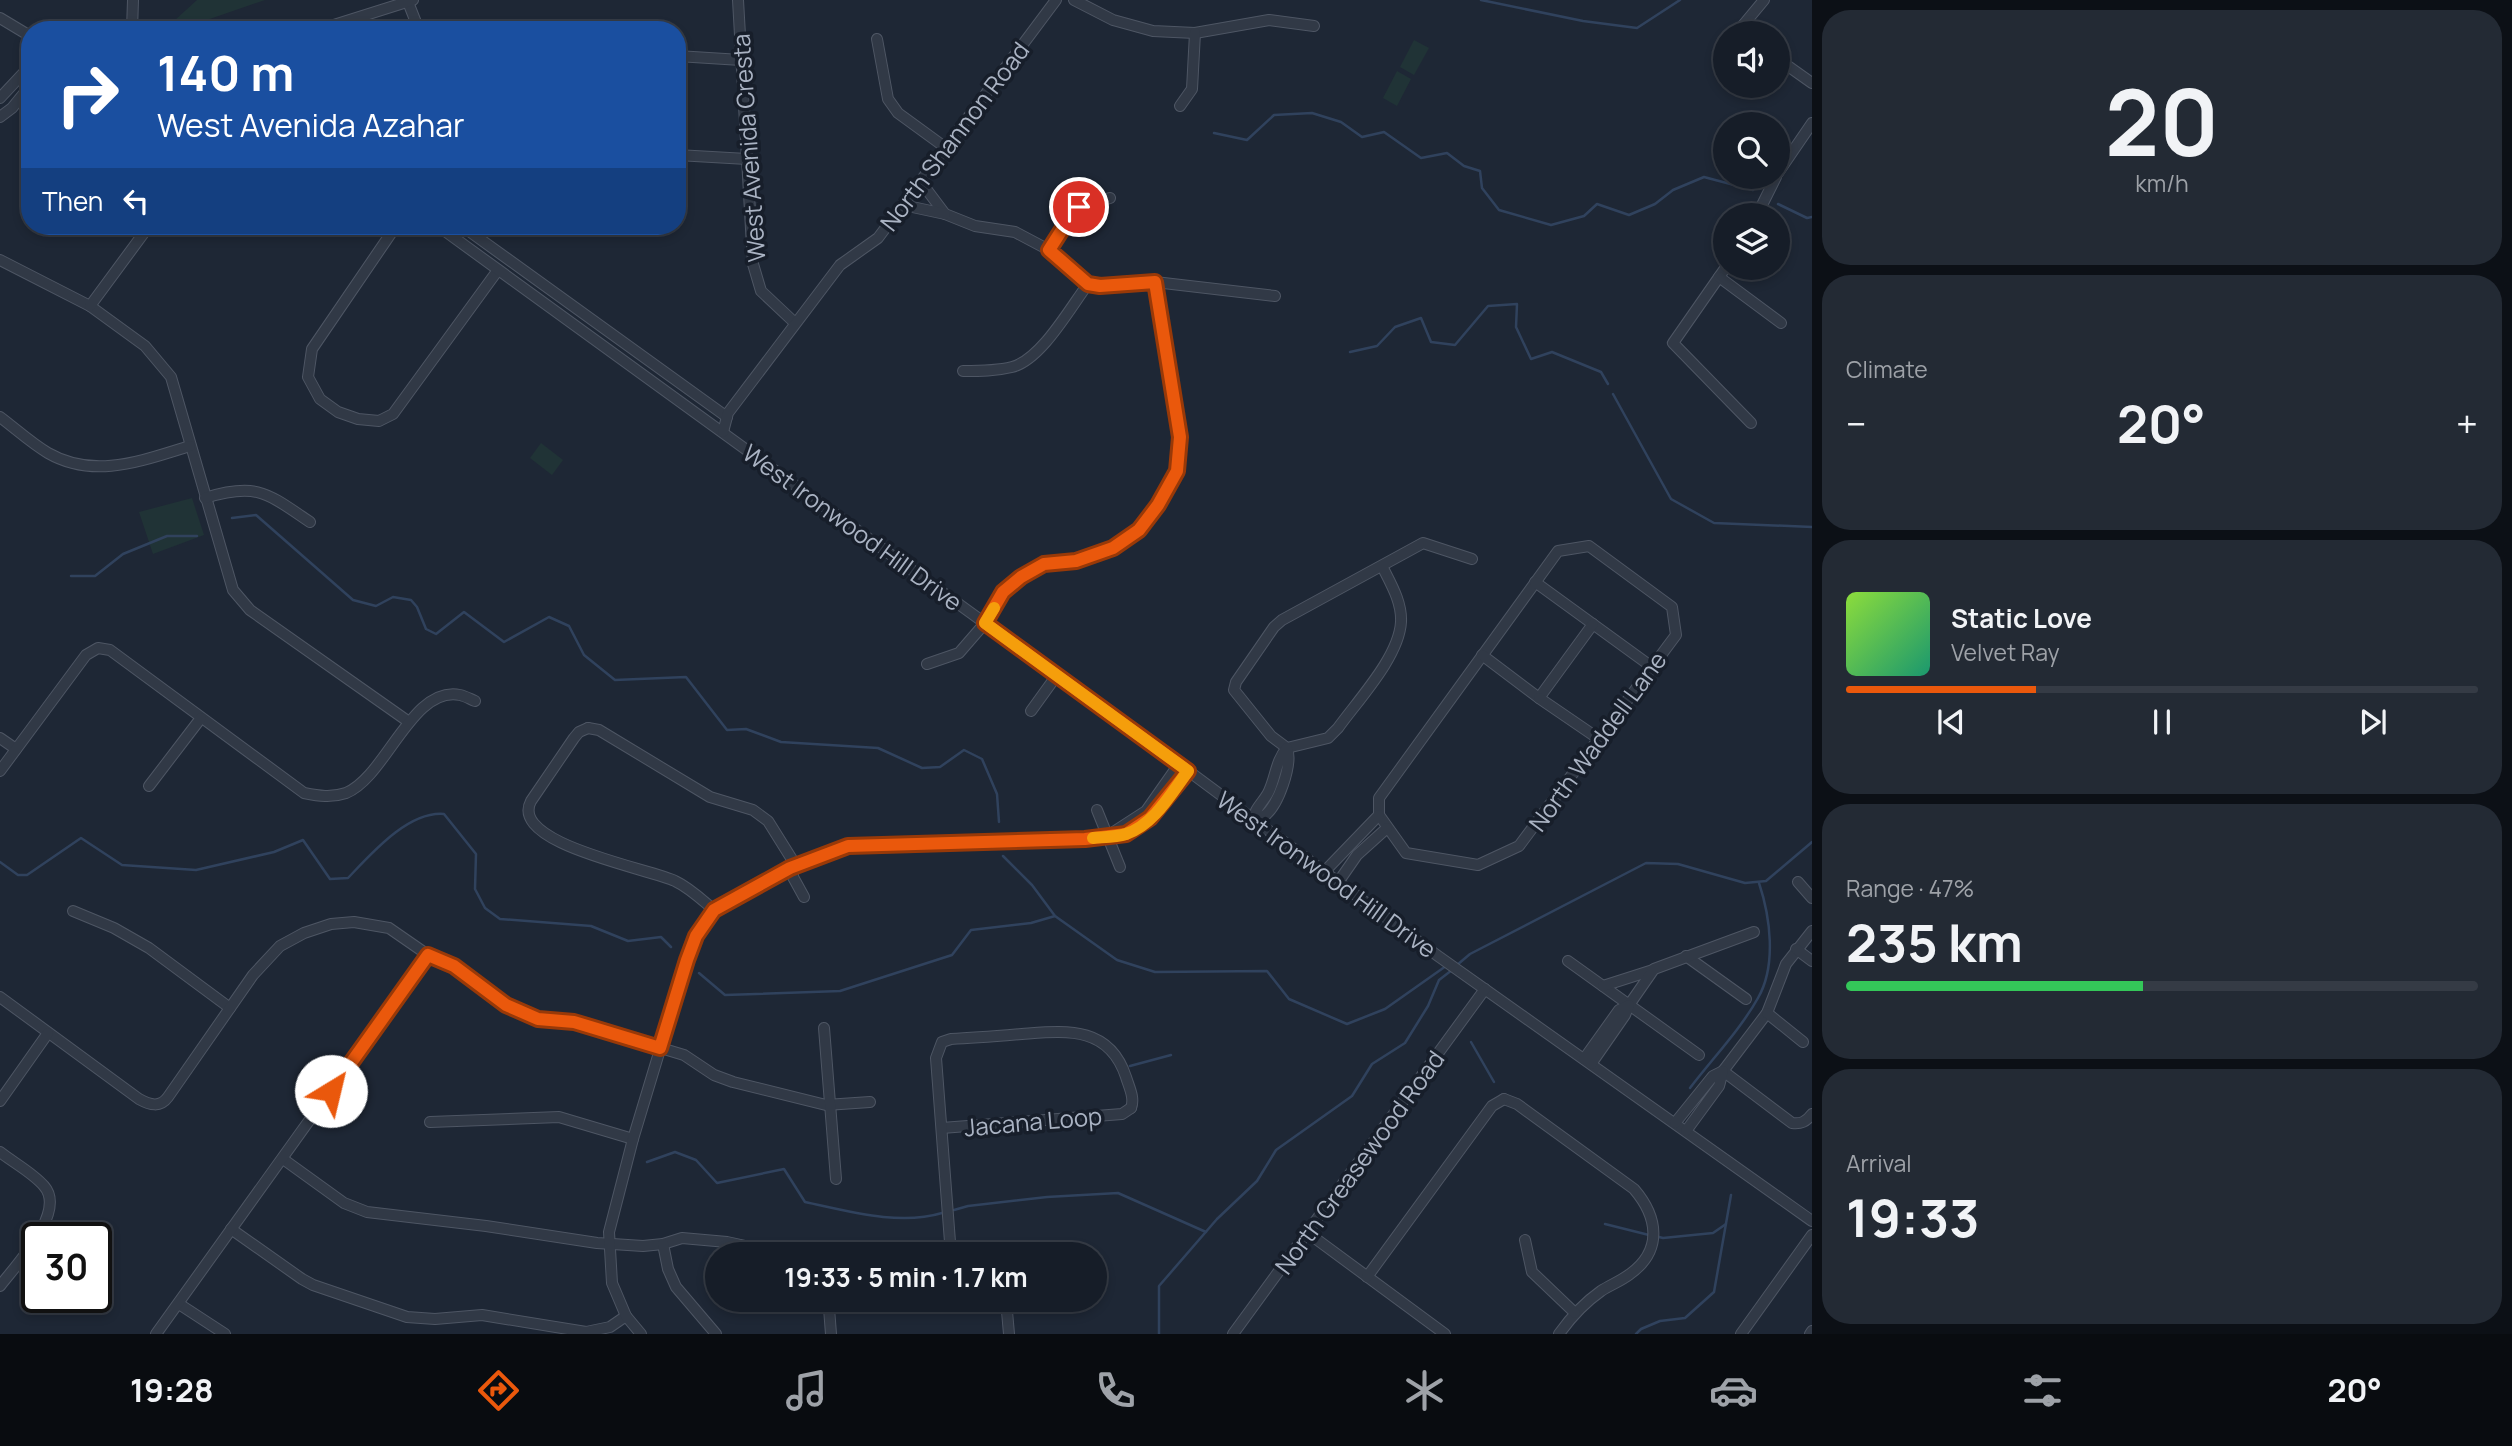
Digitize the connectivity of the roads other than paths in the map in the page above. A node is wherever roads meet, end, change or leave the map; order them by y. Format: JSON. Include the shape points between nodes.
{"nodes":[{"id":1,"x":133,"y":0,"type":"edge"},
{"id":2,"x":738,"y":0,"type":"edge"},
{"id":3,"x":1056,"y":0,"type":"edge"},
{"id":4,"x":1074,"y":0,"type":"edge"},
{"id":5,"x":1764,"y":0,"type":"edge"},
{"id":6,"x":410,"y":1,"type":"edge"},
{"id":7,"x":0,"y":18,"type":"edge"},
{"id":8,"x":132,"y":21,"type":"edge"},
{"id":9,"x":347,"y":21,"type":"edge"},
{"id":10,"x":416,"y":21,"type":"edge"},
{"id":11,"x":1749,"y":21,"type":"edge"},
{"id":12,"x":1314,"y":26,"type":"dead end"},
{"id":13,"x":21,"y":31,"type":"edge"},
{"id":14,"x":1195,"y":33,"type":"junction"},
{"id":15,"x":877,"y":39,"type":"dead end"},
{"id":16,"x":686,"y":57,"type":"edge"},
{"id":17,"x":741,"y":60,"type":"junction"},
{"id":18,"x":1790,"y":67,"type":"edge"},
{"id":19,"x":21,"y":76,"type":"edge"},
{"id":20,"x":1812,"y":83,"type":"edge"},
{"id":21,"x":21,"y":97,"type":"edge"},
{"id":22,"x":0,"y":98,"type":"edge"},
{"id":23,"x":1180,"y":106,"type":"dead end"},
{"id":24,"x":0,"y":117,"type":"edge"},
{"id":25,"x":1812,"y":123,"type":"edge"},
{"id":26,"x":946,"y":148,"type":"junction"},
{"id":27,"x":686,"y":156,"type":"edge"},
{"id":28,"x":1790,"y":156,"type":"edge"},
{"id":29,"x":747,"y":159,"type":"junction"},
{"id":30,"x":921,"y":182,"type":"junction"},
{"id":31,"x":1110,"y":198,"type":"dead end"},
{"id":32,"x":903,"y":205,"type":"junction"},
{"id":33,"x":945,"y":214,"type":"junction"},
{"id":34,"x":142,"y":235,"type":"edge"},
{"id":35,"x":390,"y":235,"type":"edge"},
{"id":36,"x":450,"y":235,"type":"edge"},
{"id":37,"x":475,"y":235,"type":"edge"},
{"id":38,"x":1049,"y":250,"type":"junction"},
{"id":39,"x":0,"y":260,"type":"edge"},
{"id":40,"x":498,"y":270,"type":"junction"},
{"id":41,"x":1716,"y":280,"type":"edge"},
{"id":42,"x":1731,"y":280,"type":"edge"},
{"id":43,"x":1155,"y":282,"type":"junction"},
{"id":44,"x":1088,"y":284,"type":"junction"},
{"id":45,"x":1275,"y":296,"type":"dead end"},
{"id":46,"x":90,"y":306,"type":"junction"},
{"id":47,"x":795,"y":323,"type":"junction"},
{"id":48,"x":1781,"y":323,"type":"dead end"},
{"id":49,"x":963,"y":371,"type":"dead end"},
{"id":50,"x":0,"y":417,"type":"edge"},
{"id":51,"x":727,"y":417,"type":"junction"},
{"id":52,"x":1751,"y":423,"type":"dead end"},
{"id":53,"x":723,"y":432,"type":"junction"},
{"id":54,"x":190,"y":446,"type":"junction"},
{"id":55,"x":205,"y":498,"type":"junction"},
{"id":56,"x":310,"y":522,"type":"dead end"},
{"id":57,"x":1472,"y":559,"type":"dead end"},
{"id":58,"x":1382,"y":566,"type":"junction"},
{"id":59,"x":1535,"y":582,"type":"junction"},
{"id":60,"x":985,"y":623,"type":"junction"},
{"id":61,"x":1593,"y":624,"type":"junction"},
{"id":62,"x":1482,"y":655,"type":"junction"},
{"id":63,"x":927,"y":664,"type":"dead end"},
{"id":64,"x":1651,"y":667,"type":"junction"},
{"id":65,"x":1057,"y":675,"type":"junction"},
{"id":66,"x":1539,"y":698,"type":"junction"},
{"id":67,"x":475,"y":701,"type":"dead end"},
{"id":68,"x":1031,"y":710,"type":"dead end"},
{"id":69,"x":201,"y":718,"type":"junction"},
{"id":70,"x":408,"y":722,"type":"junction"},
{"id":71,"x":0,"y":738,"type":"edge"},
{"id":72,"x":1599,"y":739,"type":"junction"},
{"id":73,"x":1290,"y":747,"type":"junction"},
{"id":74,"x":16,"y":749,"type":"junction"},
{"id":75,"x":1184,"y":767,"type":"junction"},
{"id":76,"x":0,"y":771,"type":"edge"},
{"id":77,"x":149,"y":786,"type":"dead end"},
{"id":78,"x":1097,"y":810,"type":"dead end"},
{"id":79,"x":1378,"y":815,"type":"junction"},
{"id":80,"x":1253,"y":821,"type":"junction"},
{"id":81,"x":1387,"y":828,"type":"junction"},
{"id":82,"x":1107,"y":836,"type":"junction"},
{"id":83,"x":793,"y":867,"type":"junction"},
{"id":84,"x":1120,"y":867,"type":"dead end"},
{"id":85,"x":1325,"y":872,"type":"junction"},
{"id":86,"x":1339,"y":881,"type":"junction"},
{"id":87,"x":1798,"y":882,"type":"dead end"},
{"id":88,"x":804,"y":897,"type":"dead end"},
{"id":89,"x":1812,"y":898,"type":"edge"},
{"id":90,"x":714,"y":910,"type":"junction"},
{"id":91,"x":73,"y":911,"type":"dead end"},
{"id":92,"x":1754,"y":932,"type":"dead end"},
{"id":93,"x":1812,"y":932,"type":"edge"},
{"id":94,"x":1796,"y":949,"type":"junction"},
{"id":95,"x":428,"y":955,"type":"junction"},
{"id":96,"x":1686,"y":956,"type":"junction"},
{"id":97,"x":1569,"y":961,"type":"dead end"},
{"id":98,"x":1812,"y":961,"type":"edge"},
{"id":99,"x":1654,"y":969,"type":"junction"},
{"id":100,"x":1602,"y":986,"type":"junction"},
{"id":101,"x":1485,"y":989,"type":"junction"},
{"id":102,"x":0,"y":997,"type":"edge"},
{"id":103,"x":1746,"y":999,"type":"dead end"},
{"id":104,"x":1629,"y":1005,"type":"junction"},
{"id":105,"x":230,"y":1008,"type":"junction"},
{"id":106,"x":1767,"y":1013,"type":"junction"},
{"id":107,"x":824,"y":1028,"type":"dead end"},
{"id":108,"x":48,"y":1033,"type":"junction"},
{"id":109,"x":1803,"y":1042,"type":"dead end"},
{"id":110,"x":660,"y":1048,"type":"junction"},
{"id":111,"x":1699,"y":1055,"type":"dead end"},
{"id":112,"x":1587,"y":1062,"type":"junction"},
{"id":113,"x":1723,"y":1071,"type":"junction"},
{"id":114,"x":0,"y":1101,"type":"edge"},
{"id":115,"x":870,"y":1102,"type":"dead end"},
{"id":116,"x":829,"y":1105,"type":"junction"},
{"id":117,"x":1812,"y":1114,"type":"edge"},
{"id":118,"x":430,"y":1122,"type":"dead end"},
{"id":119,"x":1675,"y":1124,"type":"junction"},
{"id":120,"x":942,"y":1128,"type":"junction"},
{"id":121,"x":1685,"y":1131,"type":"junction"},
{"id":122,"x":633,"y":1139,"type":"junction"},
{"id":123,"x":0,"y":1153,"type":"edge"},
{"id":124,"x":283,"y":1159,"type":"junction"},
{"id":125,"x":836,"y":1179,"type":"dead end"},
{"id":126,"x":1812,"y":1221,"type":"edge"},
{"id":127,"x":231,"y":1229,"type":"junction"},
{"id":128,"x":1308,"y":1233,"type":"junction"},
{"id":129,"x":1812,"y":1235,"type":"edge"},
{"id":130,"x":1525,"y":1240,"type":"dead end"},
{"id":131,"x":727,"y":1242,"type":"edge"},
{"id":132,"x":950,"y":1242,"type":"edge"},
{"id":133,"x":608,"y":1244,"type":"junction"},
{"id":134,"x":663,"y":1244,"type":"junction"},
{"id":135,"x":1367,"y":1276,"type":"junction"},
{"id":136,"x":0,"y":1286,"type":"edge"},
{"id":137,"x":179,"y":1304,"type":"junction"},
{"id":138,"x":829,"y":1312,"type":"edge"},
{"id":139,"x":1007,"y":1312,"type":"edge"},
{"id":140,"x":1575,"y":1313,"type":"junction"},
{"id":141,"x":626,"y":1316,"type":"junction"},
{"id":142,"x":156,"y":1334,"type":"edge"},
{"id":143,"x":225,"y":1334,"type":"edge"},
{"id":144,"x":641,"y":1334,"type":"edge"},
{"id":145,"x":716,"y":1334,"type":"edge"},
{"id":146,"x":831,"y":1334,"type":"edge"},
{"id":147,"x":1009,"y":1334,"type":"edge"},
{"id":148,"x":1233,"y":1334,"type":"edge"},
{"id":149,"x":1445,"y":1334,"type":"edge"},
{"id":150,"x":1559,"y":1334,"type":"edge"},
{"id":151,"x":1741,"y":1334,"type":"edge"}],
"edges":[{"from":1,"to":8,"type":"street"},
{"from":2,"to":17,"type":"street","name":"West Avenida Cresta"},
{"from":3,"to":26,"type":"street","name":"North Shannon Road"},
{"from":4,"to":14,"type":"street","via":[[1113,20],[1153,30]]},
{"from":5,"to":11,"type":"street"},
{"from":6,"to":9,"type":"street"},
{"from":6,"to":10,"type":"street"},
{"from":7,"to":13,"type":"street"},
{"from":12,"to":14,"type":"street","via":[[1269,20]]},
{"from":14,"to":23,"type":"street","via":[[1192,89]]},
{"from":15,"to":26,"type":"street","via":[[888,99],[898,113]]},
{"from":16,"to":17,"type":"street"},
{"from":17,"to":29,"type":"street","name":"West Avenida Cresta"},
{"from":18,"to":20,"type":"street"},
{"from":19,"to":22,"type":"street"},
{"from":21,"to":24,"type":"street"},
{"from":25,"to":28,"type":"street"},
{"from":26,"to":30,"type":"street","name":"North Shannon Road"},
{"from":27,"to":29,"type":"street"},
{"from":29,"to":47,"type":"street","name":"West Avenida Cresta","via":[[753,264],[761,292]]},
{"from":30,"to":32,"type":"street","name":"North Shannon Road"},
{"from":30,"to":33,"type":"street"},
{"from":31,"to":38,"type":"street","via":[[1079,207]]},
{"from":32,"to":33,"type":"street"},
{"from":32,"to":47,"type":"street","name":"North Shannon Road","via":[[878,238],[840,265]]},
{"from":33,"to":38,"type":"street","via":[[975,226],[1014,232]]},
{"from":34,"to":46,"type":"street"},
{"from":35,"to":40,"type":"street","via":[[312,349],[308,377],[320,399],[358,419],[379,421],[393,414]]},
{"from":36,"to":40,"type":"street","name":"West Ironwood Hill Drive"},
{"from":37,"to":51,"type":"street","name":"West Ironwood Hill Drive"},
{"from":38,"to":44,"type":"street"},
{"from":39,"to":46,"type":"street"},
{"from":40,"to":53,"type":"street","name":"West Ironwood Hill Drive"},
{"from":41,"to":52,"type":"street","via":[[1673,343]]},
{"from":42,"to":48,"type":"street"},
{"from":43,"to":44,"type":"street"},
{"from":43,"to":45,"type":"street"},
{"from":43,"to":60,"type":"street","via":[[1180,437],[1177,471],[1139,530],[1113,548],[1076,561],[1044,564],[1021,577],[1003,592]]},
{"from":44,"to":49,"type":"street","via":[[1031,359],[1014,367]]},
{"from":46,"to":54,"type":"street","via":[[145,346],[171,377]]},
{"from":47,"to":51,"type":"street","name":"North Shannon Road"},
{"from":50,"to":54,"type":"street","via":[[48,452],[97,468],[125,466]]},
{"from":51,"to":53,"type":"street","name":"North Shannon Road"},
{"from":53,"to":60,"type":"street","name":"West Ironwood Hill Drive"},
{"from":54,"to":55,"type":"street"},
{"from":55,"to":56,"type":"street","via":[[241,489],[264,492]]},
{"from":55,"to":70,"type":"street","via":[[233,590],[250,610]]},
{"from":57,"to":58,"type":"street","via":[[1423,543]]},
{"from":58,"to":73,"type":"street","via":[[1394,589],[1401,621],[1390,656],[1338,728],[1328,737]]},
{"from":58,"to":73,"type":"street","via":[[1282,620],[1236,682],[1234,690],[1271,736]]},
{"from":59,"to":61,"type":"street"},
{"from":59,"to":62,"type":"street","name":"North Waddell Lane"},
{"from":59,"to":64,"type":"street","name":"North Waddell Lane","via":[[1558,551],[1589,546],[1672,607],[1676,635]]},
{"from":60,"to":63,"type":"street","via":[[959,653]]},
{"from":60,"to":65,"type":"street","name":"West Ironwood Hill Drive"},
{"from":61,"to":64,"type":"street"},
{"from":61,"to":66,"type":"street"},
{"from":62,"to":66,"type":"street"},
{"from":62,"to":79,"type":"street","name":"North Waddell Lane","via":[[1379,798]]},
{"from":64,"to":72,"type":"street","name":"North Waddell Lane"},
{"from":65,"to":68,"type":"street"},
{"from":65,"to":75,"type":"street","name":"West Ironwood Hill Drive"},
{"from":66,"to":72,"type":"street"},
{"from":67,"to":70,"type":"street","via":[[459,694],[436,698]]},
{"from":69,"to":70,"type":"street","via":[[304,793],[327,797],[349,792],[371,774]]},
{"from":69,"to":74,"type":"street","via":[[101,645],[86,655]]},
{"from":69,"to":77,"type":"street"},
{"from":71,"to":74,"type":"street"},
{"from":72,"to":81,"type":"street","name":"North Waddell Lane","via":[[1519,846],[1478,865],[1406,853]]},
{"from":73,"to":80,"type":"street","via":[[1280,791],[1265,816]]},
{"from":74,"to":76,"type":"street"},
{"from":75,"to":80,"type":"street","name":"West Ironwood Hill Drive"},
{"from":75,"to":82,"type":"street","via":[[1150,818],[1126,834]]},
{"from":78,"to":82,"type":"street"},
{"from":79,"to":81,"type":"street","name":"North Waddell Lane"},
{"from":79,"to":85,"type":"street","name":"North Waddell Lane"},
{"from":80,"to":85,"type":"street","name":"West Ironwood Hill Drive"},
{"from":81,"to":86,"type":"street","via":[[1357,855]]},
{"from":82,"to":83,"type":"street","via":[[848,846]]},
{"from":82,"to":84,"type":"street"},
{"from":83,"to":88,"type":"street"},
{"from":83,"to":90,"type":"street"},
{"from":83,"to":90,"type":"street","via":[[777,832],[753,810],[710,797],[587,725],[524,813],[533,824],[578,852],[673,880]]},
{"from":85,"to":86,"type":"street","name":"West Ironwood Hill Drive"},
{"from":86,"to":101,"type":"street","name":"West Ironwood Hill Drive"},
{"from":87,"to":89,"type":"street"},
{"from":90,"to":110,"type":"street","via":[[696,936]]},
{"from":91,"to":105,"type":"street","via":[[149,948]]},
{"from":92,"to":96,"type":"street"},
{"from":93,"to":94,"type":"street"},
{"from":94,"to":98,"type":"street"},
{"from":94,"to":106,"type":"street"},
{"from":95,"to":105,"type":"street","via":[[389,928],[370,923],[331,924],[280,946]]},
{"from":95,"to":110,"type":"street","via":[[454,966],[506,1005],[538,1019],[574,1022]]},
{"from":95,"to":124,"type":"street"},
{"from":96,"to":99,"type":"street"},
{"from":96,"to":103,"type":"street"},
{"from":97,"to":100,"type":"street"},
{"from":99,"to":100,"type":"street"},
{"from":99,"to":104,"type":"street"},
{"from":100,"to":104,"type":"street"},
{"from":101,"to":112,"type":"street","name":"West Ironwood Hill Drive"},
{"from":101,"to":128,"type":"street","name":"North Greasewood Road"},
{"from":102,"to":108,"type":"street"},
{"from":104,"to":111,"type":"street"},
{"from":104,"to":112,"type":"street"},
{"from":105,"to":108,"type":"street","via":[[165,1101],[156,1106],[139,1099]]},
{"from":106,"to":109,"type":"street"},
{"from":106,"to":113,"type":"street"},
{"from":107,"to":116,"type":"street"},
{"from":108,"to":114,"type":"street"},
{"from":110,"to":116,"type":"street","via":[[684,1055],[733,1082]]},
{"from":110,"to":122,"type":"street"},
{"from":112,"to":119,"type":"street","name":"West Ironwood Hill Drive"},
{"from":113,"to":117,"type":"street","via":[[1792,1123],[1800,1124]]},
{"from":113,"to":119,"type":"street","via":[[1713,1076]]},
{"from":113,"to":121,"type":"street","via":[[1718,1086]]},
{"from":115,"to":116,"type":"street"},
{"from":116,"to":125,"type":"street"},
{"from":118,"to":122,"type":"street","via":[[559,1117]]},
{"from":119,"to":121,"type":"street","name":"West Ironwood Hill Drive"},
{"from":120,"to":120,"type":"street","name":"Jacana Loop","via":[[936,1058],[942,1042],[951,1040],[1080,1033],[1102,1043],[1121,1063],[1133,1100],[1133,1110],[1122,1114]]},
{"from":120,"to":132,"type":"street"},
{"from":121,"to":126,"type":"street","name":"West Ironwood Hill Drive"},
{"from":122,"to":133,"type":"street"},
{"from":123,"to":136,"type":"street","via":[[46,1187],[51,1204],[46,1224]]},
{"from":124,"to":127,"type":"street"},
{"from":124,"to":133,"type":"street","via":[[344,1203],[367,1212]]},
{"from":127,"to":137,"type":"street"},
{"from":127,"to":141,"type":"street","via":[[302,1279],[407,1317],[482,1315],[586,1332],[610,1327]]},
{"from":128,"to":135,"type":"street"},
{"from":128,"to":148,"type":"street","name":"North Greasewood Road"},
{"from":129,"to":151,"type":"street"},
{"from":130,"to":140,"type":"street","via":[[1532,1272]]},
{"from":131,"to":134,"type":"street","via":[[682,1238]]},
{"from":133,"to":134,"type":"street"},
{"from":133,"to":141,"type":"street","via":[[612,1283]]},
{"from":134,"to":145,"type":"street","via":[[676,1287]]},
{"from":135,"to":140,"type":"street","via":[[1503,1094],[1648,1204],[1655,1234],[1641,1265]]},
{"from":135,"to":149,"type":"street"},
{"from":137,"to":142,"type":"street"},
{"from":137,"to":143,"type":"street"},
{"from":138,"to":146,"type":"street"},
{"from":139,"to":147,"type":"street"},
{"from":140,"to":150,"type":"street"},
{"from":141,"to":144,"type":"street"}]}
